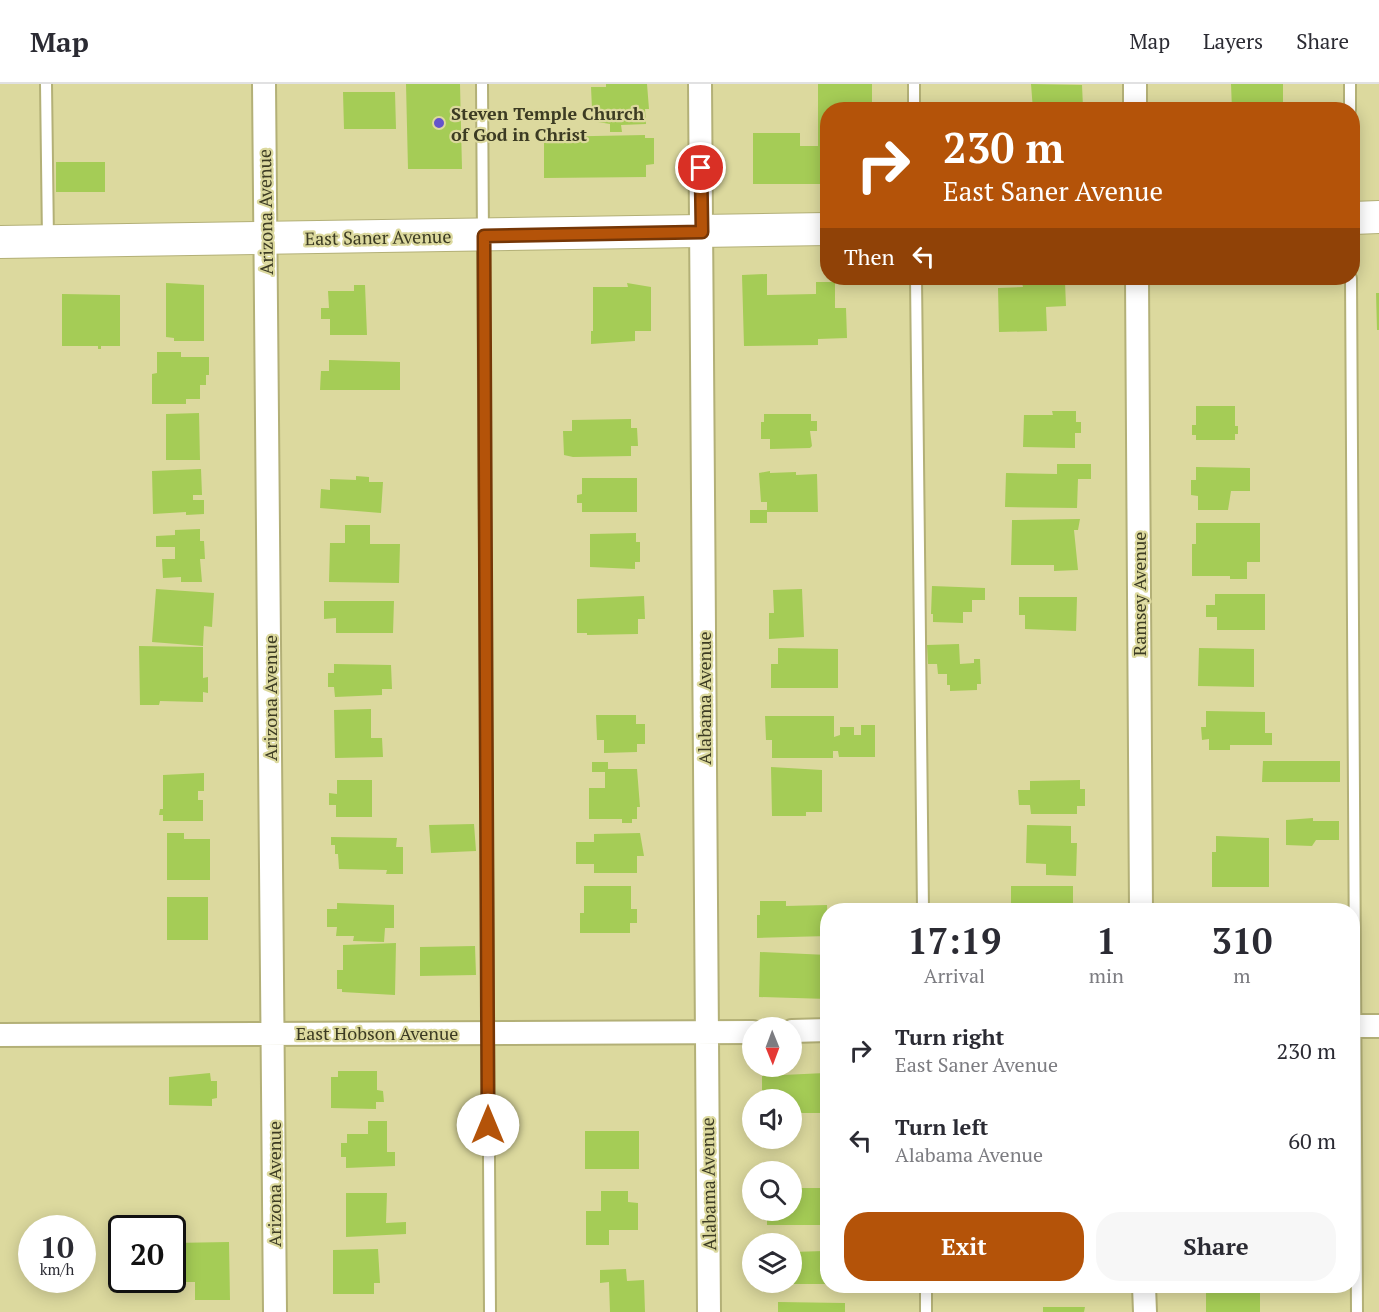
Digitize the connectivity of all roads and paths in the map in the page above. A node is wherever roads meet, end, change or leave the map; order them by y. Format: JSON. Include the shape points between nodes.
{"nodes":[{"id":1,"x":46,"y":84,"type":"edge"},
{"id":2,"x":264,"y":84,"type":"edge"},
{"id":3,"x":482,"y":84,"type":"edge"},
{"id":4,"x":700,"y":84,"type":"edge"},
{"id":5,"x":914,"y":84,"type":"edge"},
{"id":6,"x":1135,"y":84,"type":"edge"},
{"id":7,"x":1350,"y":84,"type":"edge"},
{"id":8,"x":915,"y":102,"type":"edge"},
{"id":9,"x":1135,"y":102,"type":"edge"},
{"id":10,"x":1350,"y":102,"type":"edge"},
{"id":11,"x":1379,"y":217,"type":"edge"},
{"id":12,"x":1360,"y":218,"type":"edge"},
{"id":13,"x":820,"y":229,"type":"edge"},
{"id":14,"x":702,"y":232,"type":"junction"},
{"id":15,"x":484,"y":236,"type":"junction"},
{"id":16,"x":265,"y":238,"type":"junction"},
{"id":17,"x":48,"y":240,"type":"junction"},
{"id":18,"x":0,"y":242,"type":"edge"},
{"id":19,"x":916,"y":285,"type":"edge"},
{"id":20,"x":1137,"y":285,"type":"edge"},
{"id":21,"x":1351,"y":285,"type":"edge"},
{"id":22,"x":923,"y":903,"type":"edge"},
{"id":23,"x":1141,"y":903,"type":"edge"},
{"id":24,"x":1354,"y":903,"type":"edge"},
{"id":25,"x":1360,"y":1026,"type":"edge"},
{"id":26,"x":1379,"y":1026,"type":"edge"},
{"id":27,"x":820,"y":1030,"type":"edge"},
{"id":28,"x":802,"y":1031,"type":"edge"},
{"id":29,"x":487,"y":1032,"type":"junction"},
{"id":30,"x":742,"y":1032,"type":"edge"},
{"id":31,"x":273,"y":1033,"type":"junction"},
{"id":32,"x":706,"y":1033,"type":"junction"},
{"id":33,"x":0,"y":1035,"type":"edge"},
{"id":34,"x":926,"y":1293,"type":"edge"},
{"id":35,"x":1144,"y":1293,"type":"edge"},
{"id":36,"x":1357,"y":1293,"type":"edge"},
{"id":37,"x":275,"y":1312,"type":"edge"},
{"id":38,"x":490,"y":1312,"type":"edge"},
{"id":39,"x":709,"y":1312,"type":"edge"},
{"id":40,"x":926,"y":1312,"type":"edge"},
{"id":41,"x":1144,"y":1312,"type":"edge"},
{"id":42,"x":1357,"y":1312,"type":"edge"}],
"edges":[{"from":1,"to":17,"type":"lane"},
{"from":2,"to":16,"type":"street","name":"Arizona Avenue"},
{"from":3,"to":15,"type":"lane"},
{"from":4,"to":14,"type":"street","name":"Alabama Avenue"},
{"from":5,"to":8,"type":"lane"},
{"from":6,"to":9,"type":"street"},
{"from":7,"to":10,"type":"lane"},
{"from":11,"to":12,"type":"street"},
{"from":13,"to":14,"type":"street","name":"East Saner Avenue"},
{"from":14,"to":15,"type":"street","name":"East Saner Avenue"},
{"from":14,"to":32,"type":"street","name":"Alabama Avenue"},
{"from":15,"to":16,"type":"street","name":"East Saner Avenue"},
{"from":15,"to":29,"type":"lane"},
{"from":16,"to":17,"type":"street","name":"East Saner Avenue"},
{"from":16,"to":31,"type":"street","name":"Arizona Avenue"},
{"from":17,"to":18,"type":"street","name":"East Saner Avenue"},
{"from":19,"to":22,"type":"lane"},
{"from":20,"to":23,"type":"street","name":"Ramsey Avenue"},
{"from":21,"to":24,"type":"lane"},
{"from":25,"to":26,"type":"street"},
{"from":27,"to":28,"type":"street"},
{"from":29,"to":31,"type":"street","name":"East Hobson Avenue"},
{"from":29,"to":32,"type":"street","name":"East Hobson Avenue"},
{"from":29,"to":38,"type":"lane"},
{"from":30,"to":32,"type":"street","name":"East Hobson Avenue"},
{"from":31,"to":33,"type":"street","name":"East Hobson Avenue"},
{"from":31,"to":37,"type":"street","name":"Arizona Avenue"},
{"from":32,"to":39,"type":"street","name":"Alabama Avenue"},
{"from":34,"to":40,"type":"lane"},
{"from":35,"to":41,"type":"street"},
{"from":36,"to":42,"type":"lane"}]}
